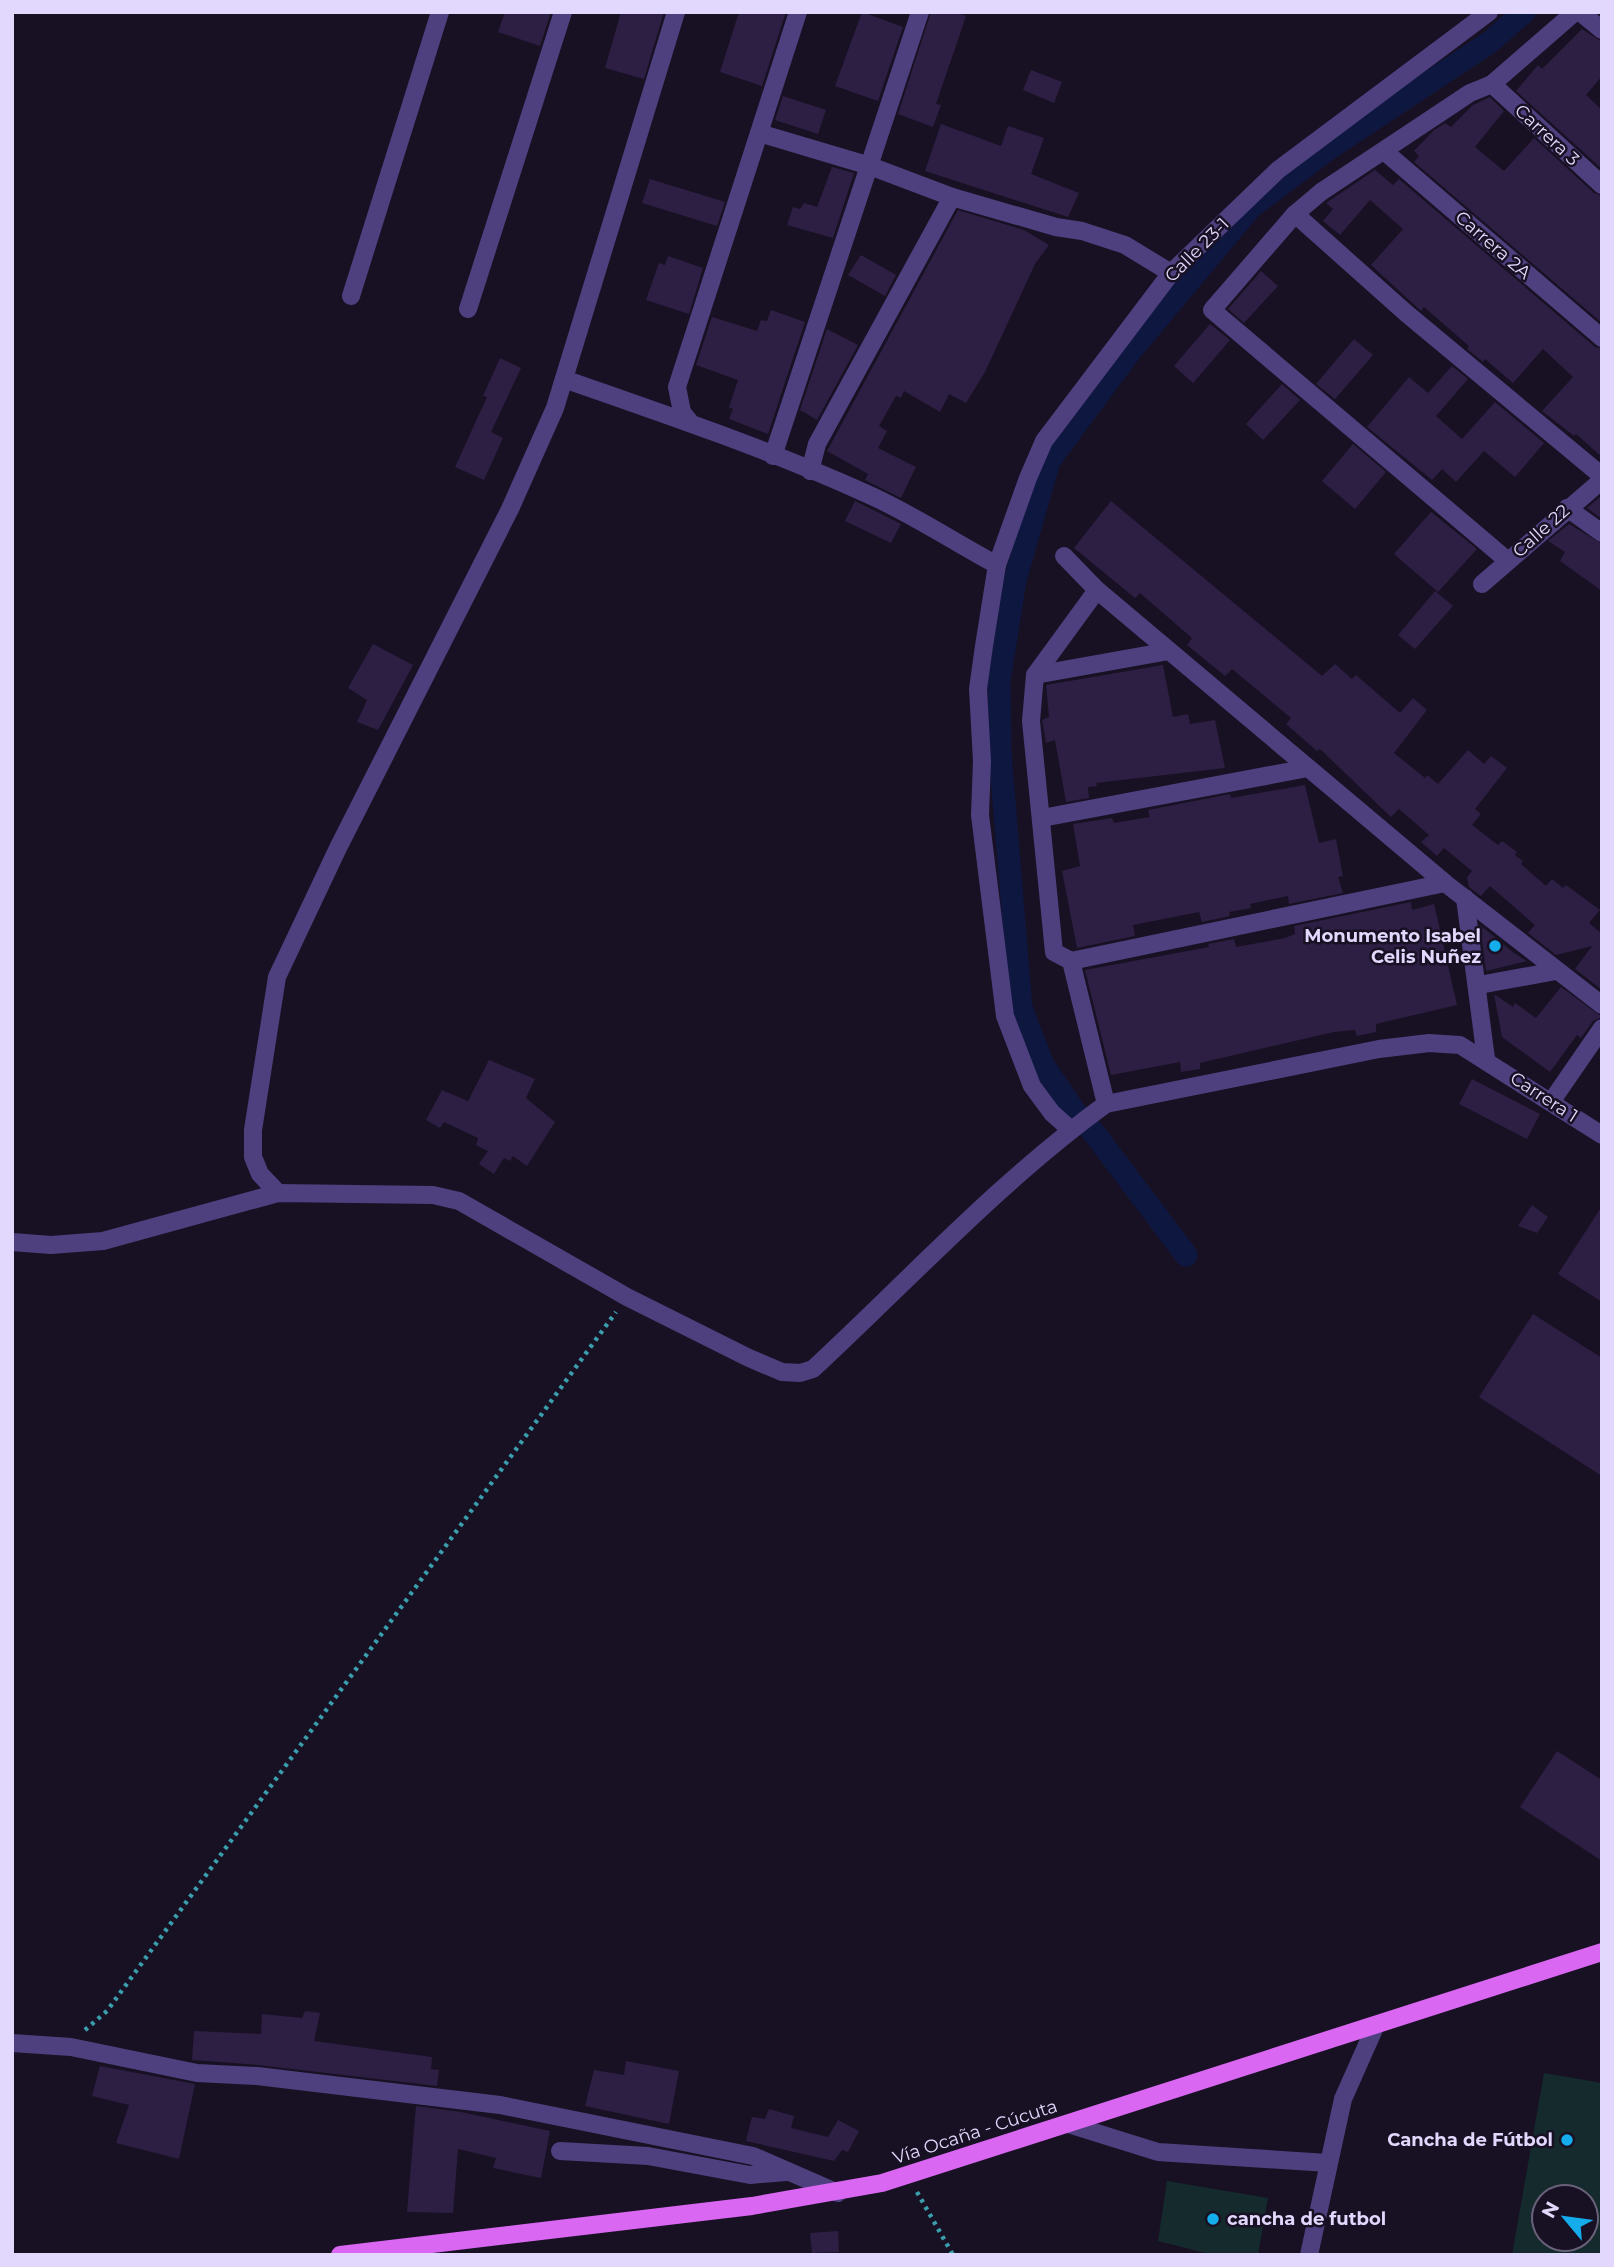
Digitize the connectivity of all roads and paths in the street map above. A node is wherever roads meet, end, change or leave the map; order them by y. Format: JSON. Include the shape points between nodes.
{"nodes":[{"id":1,"x":440,"y":12,"type":"edge"},
{"id":2,"x":563,"y":12,"type":"edge"},
{"id":3,"x":676,"y":12,"type":"edge"},
{"id":4,"x":798,"y":12,"type":"edge"},
{"id":5,"x":920,"y":12,"type":"edge"},
{"id":6,"x":1489,"y":12,"type":"edge"},
{"id":7,"x":1578,"y":12,"type":"edge"},
{"id":8,"x":1602,"y":30,"type":"edge"},
{"id":9,"x":1492,"y":84,"type":"junction"},
{"id":10,"x":759,"y":133,"type":"junction"},
{"id":11,"x":1384,"y":151,"type":"junction"},
{"id":12,"x":870,"y":166,"type":"junction"},
{"id":13,"x":1602,"y":185,"type":"edge"},
{"id":14,"x":952,"y":197,"type":"junction"},
{"id":15,"x":1295,"y":214,"type":"junction"},
{"id":16,"x":1171,"y":273,"type":"junction"},
{"id":17,"x":351,"y":296,"type":"dead end"},
{"id":18,"x":468,"y":309,"type":"dead end"},
{"id":19,"x":1602,"y":338,"type":"edge"},
{"id":20,"x":564,"y":379,"type":"junction"},
{"id":21,"x":690,"y":422,"type":"junction"},
{"id":22,"x":773,"y":456,"type":"junction"},
{"id":23,"x":810,"y":471,"type":"junction"},
{"id":24,"x":1602,"y":478,"type":"edge"},
{"id":25,"x":1567,"y":508,"type":"junction"},
{"id":26,"x":1602,"y":533,"type":"edge"},
{"id":27,"x":1064,"y":556,"type":"dead end"},
{"id":28,"x":1508,"y":561,"type":"junction"},
{"id":29,"x":997,"y":565,"type":"junction"},
{"id":30,"x":1482,"y":584,"type":"dead end"},
{"id":31,"x":1097,"y":590,"type":"junction"},
{"id":32,"x":1169,"y":651,"type":"junction"},
{"id":33,"x":1035,"y":675,"type":"junction"},
{"id":34,"x":1308,"y":768,"type":"junction"},
{"id":35,"x":1042,"y":818,"type":"junction"},
{"id":36,"x":1445,"y":883,"type":"junction"},
{"id":37,"x":1465,"y":898,"type":"junction"},
{"id":38,"x":1071,"y":961,"type":"junction"},
{"id":39,"x":1556,"y":971,"type":"junction"},
{"id":40,"x":1479,"y":985,"type":"junction"},
{"id":41,"x":1602,"y":1005,"type":"edge"},
{"id":42,"x":1602,"y":1028,"type":"edge"},
{"id":43,"x":1486,"y":1059,"type":"junction"},
{"id":44,"x":1551,"y":1102,"type":"junction"},
{"id":45,"x":1107,"y":1104,"type":"junction"},
{"id":46,"x":1071,"y":1130,"type":"junction"},
{"id":47,"x":1602,"y":1135,"type":"edge"},
{"id":48,"x":278,"y":1193,"type":"junction"},
{"id":49,"x":12,"y":1242,"type":"edge"},
{"id":50,"x":627,"y":1297,"type":"junction"},
{"id":51,"x":1602,"y":1952,"type":"edge"},
{"id":52,"x":1375,"y":2027,"type":"junction"},
{"id":53,"x":12,"y":2043,"type":"edge"},
{"id":54,"x":71,"y":2048,"type":"junction"},
{"id":55,"x":1069,"y":2124,"type":"junction"},
{"id":56,"x":560,"y":2151,"type":"dead end"},
{"id":57,"x":1328,"y":2163,"type":"junction"},
{"id":58,"x":786,"y":2172,"type":"junction"},
{"id":59,"x":908,"y":2176,"type":"junction"},
{"id":60,"x":838,"y":2193,"type":"junction"},
{"id":61,"x":340,"y":2255,"type":"edge"},
{"id":62,"x":953,"y":2255,"type":"edge"},
{"id":63,"x":1309,"y":2255,"type":"edge"}],
"edges":[{"from":1,"to":17,"type":"street"},
{"from":2,"to":18,"type":"street"},
{"from":3,"to":20,"type":"street"},
{"from":4,"to":10,"type":"street"},
{"from":5,"to":12,"type":"street"},
{"from":6,"to":16,"type":"street","name":"Calle 23-1","via":[[1278,170]]},
{"from":7,"to":8,"type":"street"},
{"from":7,"to":9,"type":"street"},
{"from":9,"to":11,"type":"street","via":[[1470,93]]},
{"from":9,"to":13,"type":"street","name":"Carrera 3"},
{"from":10,"to":12,"type":"street"},
{"from":10,"to":21,"type":"street","via":[[677,387],[682,412]]},
{"from":11,"to":15,"type":"street"},
{"from":11,"to":19,"type":"street","name":"Carrera 2A"},
{"from":12,"to":14,"type":"street"},
{"from":12,"to":22,"type":"street"},
{"from":14,"to":16,"type":"street","via":[[1125,245]]},
{"from":14,"to":23,"type":"street","via":[[817,444]]},
{"from":15,"to":24,"type":"street"},
{"from":15,"to":28,"type":"street","via":[[1212,310]]},
{"from":16,"to":29,"type":"street","name":"Calle 23-1","via":[[1044,441]]},
{"from":20,"to":21,"type":"street"},
{"from":20,"to":48,"type":"street","via":[[510,509],[277,978],[253,1130],[253,1157],[260,1174]]},
{"from":21,"to":22,"type":"street"},
{"from":22,"to":23,"type":"street"},
{"from":23,"to":29,"type":"street","via":[[919,519]]},
{"from":24,"to":25,"type":"street","name":"Calle 22"},
{"from":25,"to":26,"type":"street"},
{"from":25,"to":28,"type":"street","name":"Calle 22"},
{"from":27,"to":31,"type":"street"},
{"from":28,"to":30,"type":"street","name":"Calle 22"},
{"from":29,"to":46,"type":"street","name":"Calle 23-1","via":[[978,690],[980,814],[1005,1016],[1032,1086]]},
{"from":31,"to":32,"type":"street"},
{"from":31,"to":33,"type":"street"},
{"from":32,"to":33,"type":"street"},
{"from":32,"to":34,"type":"street"},
{"from":33,"to":35,"type":"street","via":[[1031,721]]},
{"from":34,"to":35,"type":"street"},
{"from":34,"to":36,"type":"street"},
{"from":35,"to":38,"type":"street","via":[[1054,952]]},
{"from":36,"to":37,"type":"street"},
{"from":36,"to":38,"type":"street"},
{"from":37,"to":39,"type":"street"},
{"from":37,"to":40,"type":"street"},
{"from":38,"to":45,"type":"street"},
{"from":39,"to":40,"type":"street"},
{"from":39,"to":41,"type":"street"},
{"from":40,"to":43,"type":"street"},
{"from":42,"to":44,"type":"street"},
{"from":43,"to":44,"type":"street","name":"Carrera 1"},
{"from":43,"to":45,"type":"street","name":"Carrera 1","via":[[1460,1045],[1429,1042],[1379,1048]]},
{"from":44,"to":47,"type":"street","name":"Carrera 1"},
{"from":45,"to":46,"type":"street"},
{"from":46,"to":50,"type":"street","via":[[813,1369],[782,1373]]},
{"from":48,"to":49,"type":"street","via":[[103,1241]]},
{"from":48,"to":50,"type":"street","via":[[433,1195],[459,1201]]},
{"from":50,"to":54,"type":"path","via":[[107,2011]]},
{"from":51,"to":52,"type":"main road","name":"Vía Ocaña - Cúcuta"},
{"from":52,"to":55,"type":"main road","name":"Vía Ocaña - Cúcuta"},
{"from":52,"to":57,"type":"street","via":[[1343,2099]]},
{"from":53,"to":54,"type":"street"},
{"from":54,"to":58,"type":"street","via":[[197,2073],[513,2107],[753,2156]]},
{"from":55,"to":57,"type":"street","via":[[1158,2152]]},
{"from":55,"to":59,"type":"main road","name":"Vía Ocaña - Cúcuta"},
{"from":56,"to":58,"type":"street","via":[[649,2156],[750,2175]]},
{"from":57,"to":63,"type":"street"},
{"from":58,"to":60,"type":"street"},
{"from":59,"to":60,"type":"main road","name":"Vía Ocaña - Cúcuta"},
{"from":59,"to":62,"type":"path"},
{"from":60,"to":61,"type":"main road","name":"Vía Ocaña - Cúcuta"}]}
